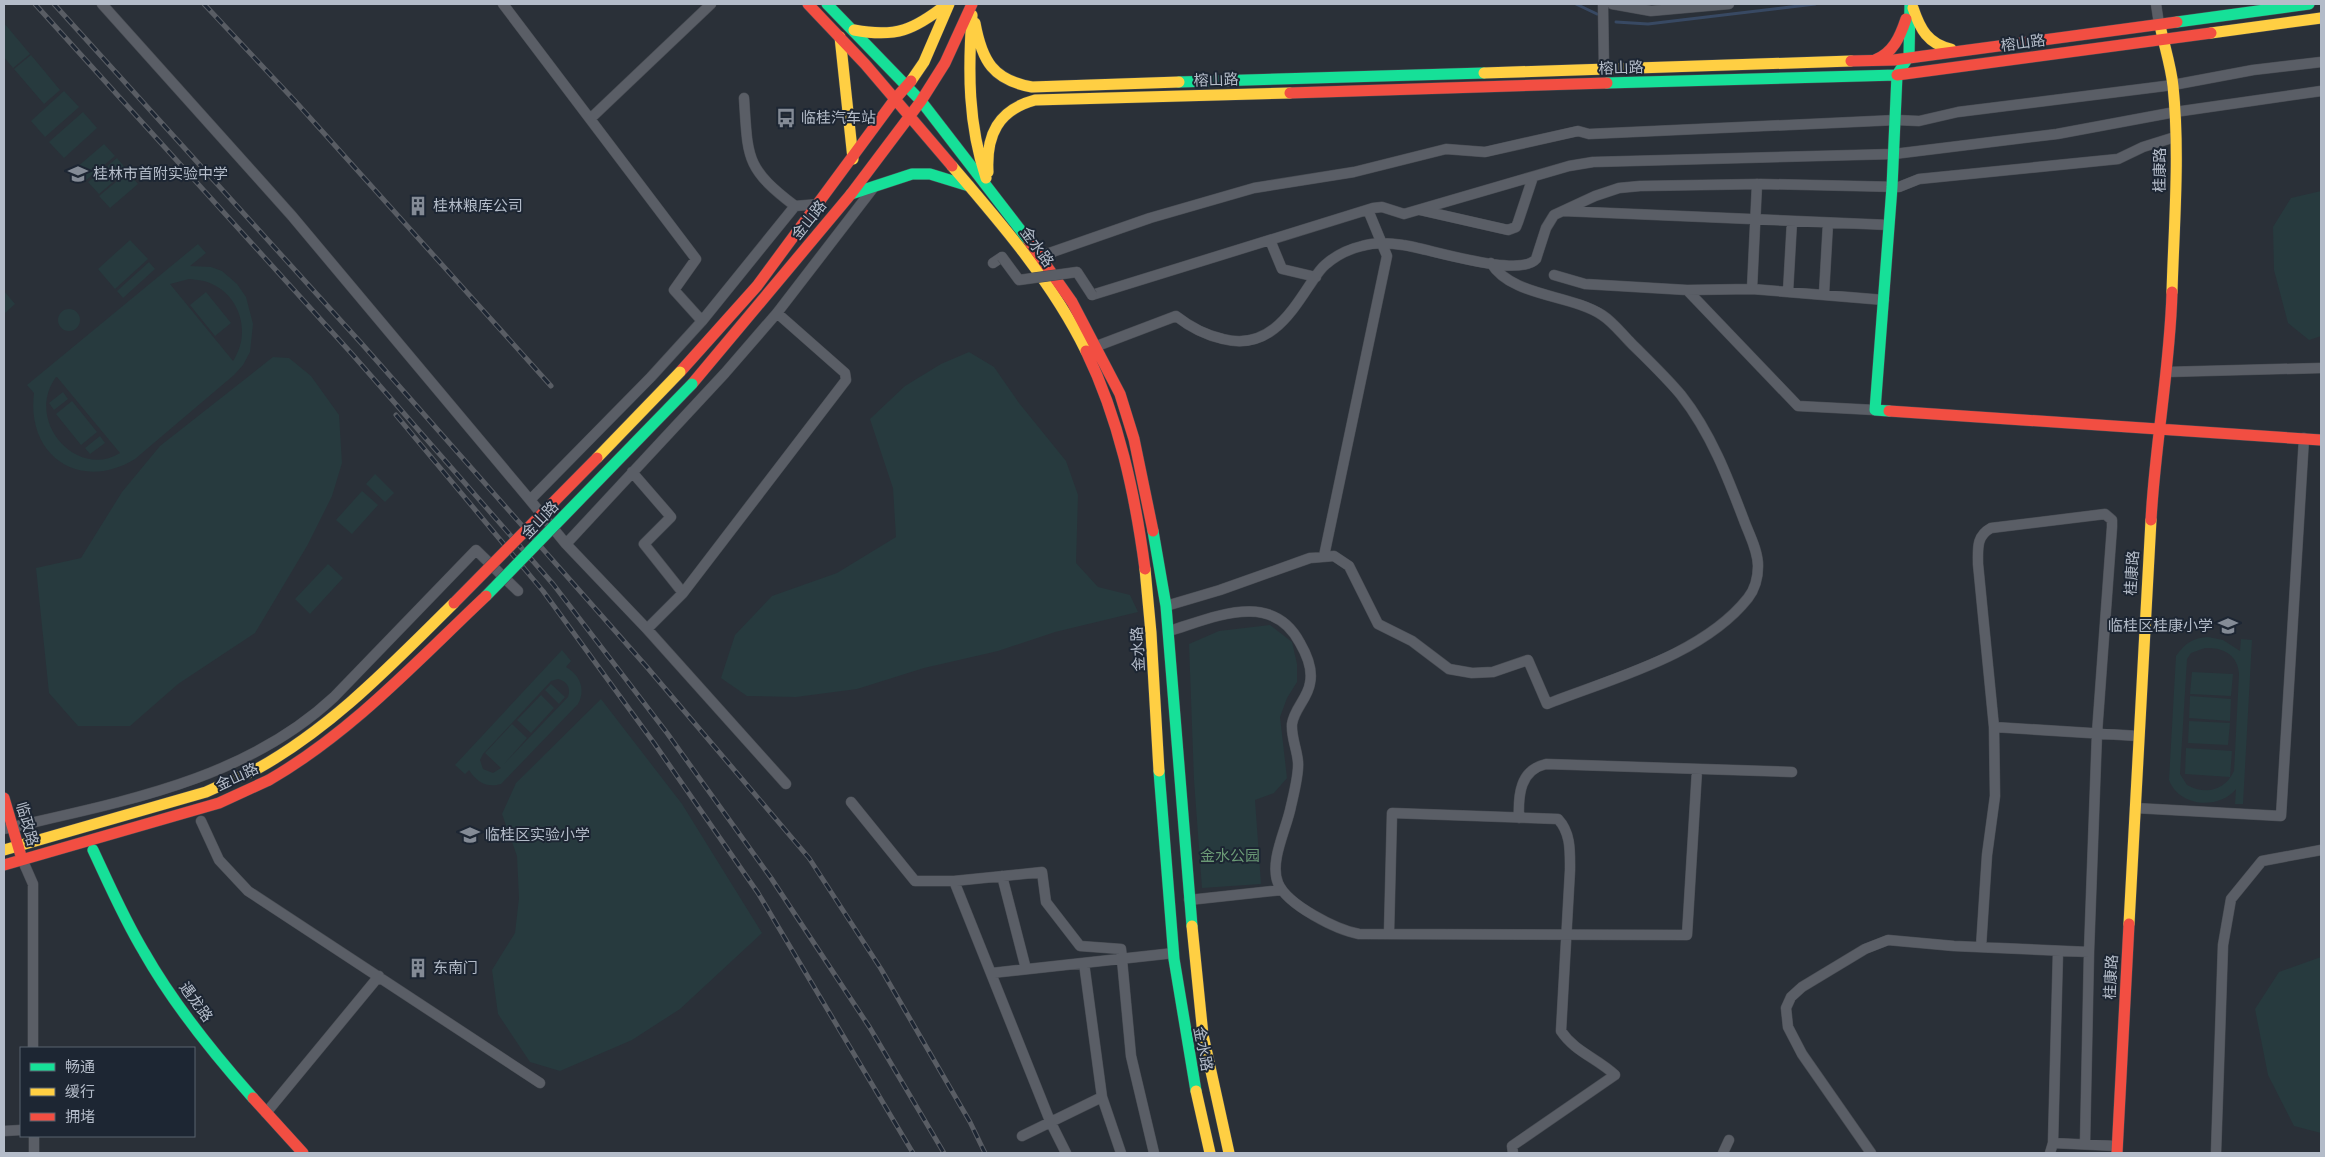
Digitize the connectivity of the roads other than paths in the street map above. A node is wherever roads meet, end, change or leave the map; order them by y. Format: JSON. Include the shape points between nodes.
{"nodes":[{"id":1,"x":102,"y":4,"type":"edge"},
{"id":2,"x":503,"y":4,"type":"edge"},
{"id":3,"x":711,"y":4,"type":"edge"},
{"id":4,"x":808,"y":4,"type":"edge"},
{"id":5,"x":827,"y":4,"type":"edge"},
{"id":6,"x":948,"y":4,"type":"edge"},
{"id":7,"x":972,"y":4,"type":"edge"},
{"id":8,"x":1602,"y":4,"type":"edge"},
{"id":9,"x":1612,"y":4,"type":"edge"},
{"id":10,"x":1729,"y":4,"type":"edge"},
{"id":11,"x":1911,"y":4,"type":"edge"},
{"id":12,"x":2156,"y":4,"type":"edge"},
{"id":13,"x":2309,"y":4,"type":"edge"},
{"id":14,"x":2321,"y":18,"type":"edge"},
{"id":15,"x":2159,"y":24,"type":"junction"},
{"id":16,"x":854,"y":30,"type":"junction"},
{"id":17,"x":840,"y":37,"type":"junction"},
{"id":18,"x":2162,"y":39,"type":"junction"},
{"id":19,"x":1962,"y":50,"type":"junction"},
{"id":20,"x":1909,"y":56,"type":"junction"},
{"id":21,"x":1873,"y":60,"type":"junction"},
{"id":22,"x":2321,"y":62,"type":"edge"},
{"id":23,"x":1604,"y":70,"type":"junction"},
{"id":24,"x":1917,"y":72,"type":"junction"},
{"id":25,"x":1882,"y":75,"type":"junction"},
{"id":26,"x":1897,"y":75,"type":"junction"},
{"id":27,"x":2173,"y":85,"type":"junction"},
{"id":28,"x":907,"y":87,"type":"junction"},
{"id":29,"x":1896,"y":91,"type":"junction"},
{"id":30,"x":2321,"y":92,"type":"edge"},
{"id":31,"x":744,"y":98,"type":"dead end"},
{"id":32,"x":895,"y":99,"type":"junction"},
{"id":33,"x":921,"y":101,"type":"junction"},
{"id":34,"x":2175,"y":112,"type":"junction"},
{"id":35,"x":909,"y":115,"type":"junction"},
{"id":36,"x":590,"y":120,"type":"junction"},
{"id":37,"x":1896,"y":120,"type":"junction"},
{"id":38,"x":2175,"y":137,"type":"junction"},
{"id":39,"x":1894,"y":154,"type":"junction"},
{"id":40,"x":853,"y":159,"type":"junction"},
{"id":41,"x":1533,"y":177,"type":"junction"},
{"id":42,"x":1757,"y":184,"type":"junction"},
{"id":43,"x":876,"y":185,"type":"junction"},
{"id":44,"x":969,"y":186,"type":"junction"},
{"id":45,"x":1892,"y":186,"type":"junction"},
{"id":46,"x":991,"y":192,"type":"junction"},
{"id":47,"x":850,"y":194,"type":"junction"},
{"id":48,"x":819,"y":204,"type":"junction"},
{"id":49,"x":795,"y":206,"type":"junction"},
{"id":50,"x":1368,"y":210,"type":"junction"},
{"id":51,"x":1420,"y":210,"type":"junction"},
{"id":52,"x":1562,"y":211,"type":"junction"},
{"id":53,"x":1756,"y":220,"type":"junction"},
{"id":54,"x":1792,"y":221,"type":"junction"},
{"id":55,"x":1828,"y":223,"type":"junction"},
{"id":56,"x":1889,"y":225,"type":"junction"},
{"id":57,"x":1270,"y":240,"type":"junction"},
{"id":58,"x":1382,"y":243,"type":"junction"},
{"id":59,"x":1041,"y":256,"type":"junction"},
{"id":60,"x":993,"y":263,"type":"dead end"},
{"id":61,"x":1491,"y":263,"type":"junction"},
{"id":62,"x":1554,"y":275,"type":"dead end"},
{"id":63,"x":1316,"y":277,"type":"junction"},
{"id":64,"x":1687,"y":290,"type":"junction"},
{"id":65,"x":1752,"y":290,"type":"junction"},
{"id":66,"x":1788,"y":292,"type":"junction"},
{"id":67,"x":1824,"y":294,"type":"junction"},
{"id":68,"x":1884,"y":300,"type":"junction"},
{"id":69,"x":777,"y":313,"type":"junction"},
{"id":70,"x":702,"y":321,"type":"junction"},
{"id":71,"x":1097,"y":346,"type":"junction"},
{"id":72,"x":2321,"y":368,"type":"edge"},
{"id":73,"x":2166,"y":372,"type":"junction"},
{"id":74,"x":1875,"y":410,"type":"junction"},
{"id":75,"x":2160,"y":428,"type":"junction"},
{"id":76,"x":2304,"y":438,"type":"junction"},
{"id":77,"x":2321,"y":440,"type":"edge"},
{"id":78,"x":632,"y":472,"type":"junction"},
{"id":79,"x":530,"y":500,"type":"junction"},
{"id":80,"x":566,"y":544,"type":"junction"},
{"id":81,"x":1324,"y":556,"type":"junction"},
{"id":82,"x":518,"y":591,"type":"dead end"},
{"id":83,"x":683,"y":593,"type":"junction"},
{"id":84,"x":1166,"y":606,"type":"junction"},
{"id":85,"x":647,"y":629,"type":"junction"},
{"id":86,"x":1169,"y":631,"type":"junction"},
{"id":87,"x":1994,"y":727,"type":"junction"},
{"id":88,"x":2097,"y":733,"type":"junction"},
{"id":89,"x":2138,"y":736,"type":"junction"},
{"id":90,"x":1697,"y":770,"type":"junction"},
{"id":91,"x":1792,"y":772,"type":"dead end"},
{"id":92,"x":786,"y":784,"type":"dead end"},
{"id":93,"x":4,"y":798,"type":"edge"},
{"id":94,"x":851,"y":802,"type":"dead end"},
{"id":95,"x":2135,"y":808,"type":"junction"},
{"id":96,"x":1519,"y":818,"type":"junction"},
{"id":97,"x":201,"y":820,"type":"dead end"},
{"id":98,"x":7,"y":828,"type":"edge"},
{"id":99,"x":17,"y":846,"type":"junction"},
{"id":100,"x":4,"y":848,"type":"edge"},
{"id":101,"x":92,"y":850,"type":"dead end"},
{"id":102,"x":2321,"y":850,"type":"edge"},
{"id":103,"x":12,"y":863,"type":"edge"},
{"id":104,"x":1002,"y":876,"type":"junction"},
{"id":105,"x":954,"y":881,"type":"junction"},
{"id":106,"x":1282,"y":890,"type":"junction"},
{"id":107,"x":1189,"y":900,"type":"junction"},
{"id":108,"x":1388,"y":933,"type":"junction"},
{"id":109,"x":1565,"y":934,"type":"junction"},
{"id":110,"x":1981,"y":947,"type":"junction"},
{"id":111,"x":2058,"y":951,"type":"junction"},
{"id":112,"x":2089,"y":952,"type":"junction"},
{"id":113,"x":1174,"y":953,"type":"junction"},
{"id":114,"x":1123,"y":958,"type":"junction"},
{"id":115,"x":1084,"y":963,"type":"junction"},
{"id":116,"x":1026,"y":970,"type":"junction"},
{"id":117,"x":992,"y":974,"type":"junction"},
{"id":118,"x":379,"y":976,"type":"junction"},
{"id":119,"x":33,"y":1047,"type":"edge"},
{"id":120,"x":540,"y":1083,"type":"dead end"},
{"id":121,"x":1102,"y":1097,"type":"junction"},
{"id":122,"x":266,"y":1113,"type":"junction"},
{"id":123,"x":1050,"y":1121,"type":"junction"},
{"id":124,"x":20,"y":1130,"type":"edge"},
{"id":125,"x":4,"y":1131,"type":"edge"},
{"id":126,"x":1022,"y":1136,"type":"dead end"},
{"id":127,"x":34,"y":1137,"type":"edge"},
{"id":128,"x":1729,"y":1140,"type":"dead end"},
{"id":129,"x":2053,"y":1143,"type":"junction"},
{"id":130,"x":2085,"y":1144,"type":"junction"},
{"id":131,"x":2117,"y":1150,"type":"edge"},
{"id":132,"x":34,"y":1153,"type":"edge"},
{"id":133,"x":303,"y":1153,"type":"edge"},
{"id":134,"x":1066,"y":1153,"type":"edge"},
{"id":135,"x":1121,"y":1153,"type":"edge"},
{"id":136,"x":1154,"y":1153,"type":"edge"},
{"id":137,"x":1210,"y":1153,"type":"edge"},
{"id":138,"x":1229,"y":1153,"type":"edge"},
{"id":139,"x":1513,"y":1153,"type":"edge"},
{"id":140,"x":1723,"y":1153,"type":"edge"},
{"id":141,"x":1871,"y":1153,"type":"edge"},
{"id":142,"x":2050,"y":1153,"type":"edge"},
{"id":143,"x":2216,"y":1153,"type":"edge"}],
"edges":[{"from":1,"to":79,"type":"street","via":[[292,216]]},
{"from":2,"to":36,"type":"street"},
{"from":3,"to":36,"type":"street"},
{"from":4,"to":17,"type":"main road","name":"金水路"},
{"from":5,"to":16,"type":"main road","name":"金水路"},
{"from":6,"to":16,"type":"main road","via":[[904,32],[877,35]]},
{"from":6,"to":28,"type":"main road","name":"金山路","via":[[924,62]]},
{"from":7,"to":23,"type":"main road","name":"榕山路","via":[[977,36],[988,64],[1009,82],[1026,86]]},
{"from":7,"to":33,"type":"main road","name":"金山路","via":[[945,63]]},
{"from":7,"to":46,"type":"main road","via":[[967,90],[979,159]]},
{"from":8,"to":23,"type":"street"},
{"from":9,"to":10,"type":"street","via":[[1651,11]]},
{"from":11,"to":19,"type":"main road","via":[[1921,30],[1931,42],[1940,48]]},
{"from":11,"to":20,"type":"main road"},
{"from":11,"to":21,"type":"main road","via":[[1895,44],[1884,57]]},
{"from":12,"to":15,"type":"street"},
{"from":13,"to":15,"type":"main road","name":"榕山路"},
{"from":14,"to":18,"type":"main road","name":"榕山路"},
{"from":15,"to":18,"type":"main road","name":"桂康路"},
{"from":15,"to":19,"type":"main road","name":"榕山路"},
{"from":16,"to":28,"type":"main road","name":"金水路"},
{"from":17,"to":32,"type":"main road","name":"金水路"},
{"from":17,"to":40,"type":"main road"},
{"from":18,"to":24,"type":"main road","name":"榕山路"},
{"from":18,"to":27,"type":"main road","name":"桂康路"},
{"from":19,"to":20,"type":"main road","name":"榕山路"},
{"from":20,"to":21,"type":"main road","name":"榕山路"},
{"from":20,"to":26,"type":"main road"},
{"from":21,"to":23,"type":"main road","name":"榕山路"},
{"from":22,"to":27,"type":"street","via":[[2253,70]]},
{"from":24,"to":26,"type":"main road","name":"榕山路"},
{"from":24,"to":29,"type":"main road","via":[[1904,79]]},
{"from":25,"to":26,"type":"main road","name":"榕山路"},
{"from":25,"to":29,"type":"main road"},
{"from":25,"to":46,"type":"main road","name":"榕山路","via":[[1035,100],[1013,108],[997,124],[987,154]]},
{"from":26,"to":29,"type":"main road"},
{"from":27,"to":34,"type":"main road","name":"桂康路"},
{"from":27,"to":37,"type":"street","via":[[1958,112],[1919,121]]},
{"from":28,"to":32,"type":"main road","name":"金山路"},
{"from":28,"to":33,"type":"main road","name":"金水路"},
{"from":29,"to":37,"type":"main road"},
{"from":30,"to":34,"type":"street"},
{"from":31,"to":49,"type":"street","via":[[751,161],[763,180]]},
{"from":32,"to":35,"type":"main road","name":"金水路"},
{"from":32,"to":40,"type":"main road","name":"金山路"},
{"from":33,"to":35,"type":"main road","name":"金山路"},
{"from":33,"to":46,"type":"main road","name":"金水路"},
{"from":34,"to":38,"type":"main road","name":"桂康路"},
{"from":34,"to":39,"type":"street","via":[[2057,134]]},
{"from":35,"to":44,"type":"main road","name":"金水路"},
{"from":35,"to":47,"type":"main road","name":"金山路"},
{"from":36,"to":70,"type":"street","via":[[696,259],[674,290]]},
{"from":37,"to":39,"type":"main road"},
{"from":37,"to":59,"type":"street","via":[[1589,134],[1578,131],[1485,152],[1446,149],[1354,172],[1254,188],[1150,218]]},
{"from":38,"to":45,"type":"street","via":[[2143,146],[2118,159],[1919,179],[1899,187]]},
{"from":38,"to":73,"type":"main road","name":"桂康路","via":[[2174,271]]},
{"from":39,"to":41,"type":"street","via":[[1593,162]]},
{"from":39,"to":45,"type":"main road"},
{"from":40,"to":48,"type":"main road","name":"金山路"},
{"from":41,"to":51,"type":"street"},
{"from":41,"to":51,"type":"street","via":[[1516,227],[1508,230]]},
{"from":42,"to":45,"type":"street"},
{"from":42,"to":52,"type":"street","via":[[1619,188]]},
{"from":42,"to":53,"type":"street"},
{"from":43,"to":44,"type":"main road","via":[[897,177],[930,174]]},
{"from":43,"to":47,"type":"main road"},
{"from":43,"to":69,"type":"street"},
{"from":44,"to":113,"type":"main road","name":"金水路","via":[[1013,238],[1084,349],[1100,381],[1133,489],[1153,630]]},
{"from":45,"to":56,"type":"main road"},
{"from":46,"to":59,"type":"main road","name":"金水路"},
{"from":47,"to":103,"type":"main road","name":"金山路","bridge":true,"via":[[692,384],[502,580],[345,729],[302,761],[219,803]]},
{"from":48,"to":49,"type":"street"},
{"from":48,"to":99,"type":"main road","name":"金山路","bridge":true,"via":[[757,286],[680,372],[463,596],[349,707],[289,752],[206,792]]},
{"from":49,"to":70,"type":"street"},
{"from":50,"to":51,"type":"street","via":[[1382,208],[1404,214]]},
{"from":50,"to":57,"type":"street"},
{"from":50,"to":58,"type":"street"},
{"from":52,"to":53,"type":"street"},
{"from":52,"to":61,"type":"street","via":[[1549,220],[1533,262],[1525,265]]},
{"from":53,"to":54,"type":"street"},
{"from":53,"to":65,"type":"street"},
{"from":54,"to":55,"type":"street"},
{"from":54,"to":66,"type":"street"},
{"from":55,"to":56,"type":"street"},
{"from":55,"to":67,"type":"street"},
{"from":56,"to":68,"type":"main road"},
{"from":57,"to":60,"type":"street","bridge":true,"via":[[1092,296],[1077,272],[1019,280],[1002,257]]},
{"from":57,"to":63,"type":"street","via":[[1282,269]]},
{"from":58,"to":61,"type":"street"},
{"from":58,"to":63,"type":"street","via":[[1347,251],[1325,265]]},
{"from":58,"to":81,"type":"street","via":[[1388,256]]},
{"from":59,"to":71,"type":"main road","name":"金水路"},
{"from":61,"to":81,"type":"street","via":[[1514,284],[1603,316],[1681,395],[1723,465],[1755,549],[1758,577],[1749,597],[1729,618],[1682,651],[1547,704],[1528,660],[1493,672],[1449,669],[1412,641],[1383,628],[1374,619],[1349,566],[1342,559]]},
{"from":62,"to":64,"type":"street","via":[[1585,284]]},
{"from":63,"to":71,"type":"street","via":[[1280,324],[1256,339],[1242,342],[1216,337],[1193,328],[1176,316]]},
{"from":64,"to":65,"type":"street"},
{"from":64,"to":74,"type":"street","via":[[1798,406]]},
{"from":65,"to":66,"type":"street"},
{"from":66,"to":67,"type":"street"},
{"from":67,"to":68,"type":"street"},
{"from":68,"to":74,"type":"main road"},
{"from":69,"to":78,"type":"street"},
{"from":69,"to":83,"type":"street","via":[[845,373],[846,380]]},
{"from":70,"to":79,"type":"street"},
{"from":71,"to":84,"type":"main road","name":"金水路","via":[[1120,394],[1134,439],[1157,542]]},
{"from":72,"to":73,"type":"street"},
{"from":73,"to":75,"type":"main road","name":"桂康路"},
{"from":74,"to":75,"type":"main road"},
{"from":75,"to":76,"type":"main road"},
{"from":75,"to":89,"type":"main road","name":"桂康路","via":[[2154,468]]},
{"from":76,"to":77,"type":"main road"},
{"from":76,"to":95,"type":"street","via":[[2281,816]]},
{"from":78,"to":80,"type":"street"},
{"from":78,"to":83,"type":"street","via":[[671,517],[644,544]]},
{"from":79,"to":80,"type":"street"},
{"from":80,"to":85,"type":"street"},
{"from":81,"to":84,"type":"street"},
{"from":82,"to":98,"type":"street","via":[[476,550],[334,697],[290,733],[214,773],[168,789]]},
{"from":83,"to":85,"type":"street"},
{"from":84,"to":86,"type":"main road","name":"金水路"},
{"from":85,"to":92,"type":"street"},
{"from":86,"to":106,"type":"street","via":[[1228,613],[1266,612],[1297,636],[1305,652],[1311,670],[1310,683],[1292,722],[1298,773],[1278,853],[1277,881]]},
{"from":86,"to":107,"type":"main road","name":"金水路"},
{"from":87,"to":88,"type":"street"},
{"from":87,"to":88,"type":"street","via":[[1978,564],[1979,538],[1991,528],[2097,514],[2110,517],[2112,527]]},
{"from":87,"to":110,"type":"street","via":[[1995,796],[1987,855]]},
{"from":88,"to":89,"type":"street"},
{"from":88,"to":112,"type":"street"},
{"from":89,"to":95,"type":"main road","name":"桂康路"},
{"from":90,"to":91,"type":"street"},
{"from":90,"to":96,"type":"street","via":[[1539,766],[1526,777],[1521,787]]},
{"from":90,"to":109,"type":"street","via":[[1687,935]]},
{"from":93,"to":98,"type":"main road","name":"临政路"},
{"from":94,"to":105,"type":"street","via":[[915,881]]},
{"from":95,"to":131,"type":"main road","name":"桂康路"},
{"from":96,"to":108,"type":"street","via":[[1392,813]]},
{"from":96,"to":109,"type":"street","via":[[1558,819],[1567,832],[1570,870]]},
{"from":97,"to":118,"type":"street","via":[[219,860],[248,891]]},
{"from":98,"to":99,"type":"main road","name":"临政路"},
{"from":99,"to":100,"type":"main road","name":"金山路"},
{"from":99,"to":103,"type":"main road","name":"临政路"},
{"from":100,"to":103,"type":"main road","name":"临政路"},
{"from":101,"to":122,"type":"main road","name":"遇龙路","via":[[144,953],[236,1081]]},
{"from":102,"to":143,"type":"street","via":[[2262,861],[2231,899],[2223,945]]},
{"from":103,"to":119,"type":"street","via":[[33,884]]},
{"from":104,"to":105,"type":"street"},
{"from":104,"to":114,"type":"street","via":[[1042,872],[1046,902],[1080,946],[1121,949]]},
{"from":104,"to":116,"type":"street"},
{"from":105,"to":117,"type":"street"},
{"from":106,"to":107,"type":"street"},
{"from":106,"to":108,"type":"street","via":[[1320,919],[1343,931]]},
{"from":107,"to":138,"type":"main road","name":"金水路","via":[[1203,1035]]},
{"from":108,"to":109,"type":"street"},
{"from":109,"to":139,"type":"street","via":[[1561,1031],[1569,1043],[1604,1064],[1615,1075],[1512,1146]]},
{"from":110,"to":111,"type":"street"},
{"from":110,"to":141,"type":"street","via":[[1888,940],[1865,949],[1791,997],[1786,1008],[1788,1027],[1802,1054]]},
{"from":111,"to":112,"type":"street"},
{"from":111,"to":129,"type":"street"},
{"from":112,"to":130,"type":"street"},
{"from":113,"to":114,"type":"street"},
{"from":113,"to":137,"type":"main road","name":"金水路","via":[[1182,1020]]},
{"from":114,"to":115,"type":"street"},
{"from":114,"to":136,"type":"street","via":[[1131,1056]]},
{"from":115,"to":116,"type":"street"},
{"from":115,"to":121,"type":"street"},
{"from":116,"to":117,"type":"street"},
{"from":117,"to":123,"type":"street"},
{"from":118,"to":120,"type":"street"},
{"from":118,"to":122,"type":"street"},
{"from":121,"to":123,"type":"street"},
{"from":121,"to":135,"type":"street"},
{"from":122,"to":133,"type":"main road","name":"遇龙路"},
{"from":123,"to":126,"type":"street"},
{"from":123,"to":134,"type":"street"},
{"from":124,"to":125,"type":"street"},
{"from":127,"to":132,"type":"street"},
{"from":128,"to":140,"type":"street"},
{"from":129,"to":130,"type":"street"},
{"from":129,"to":142,"type":"street"},
{"from":130,"to":131,"type":"street"}]}
